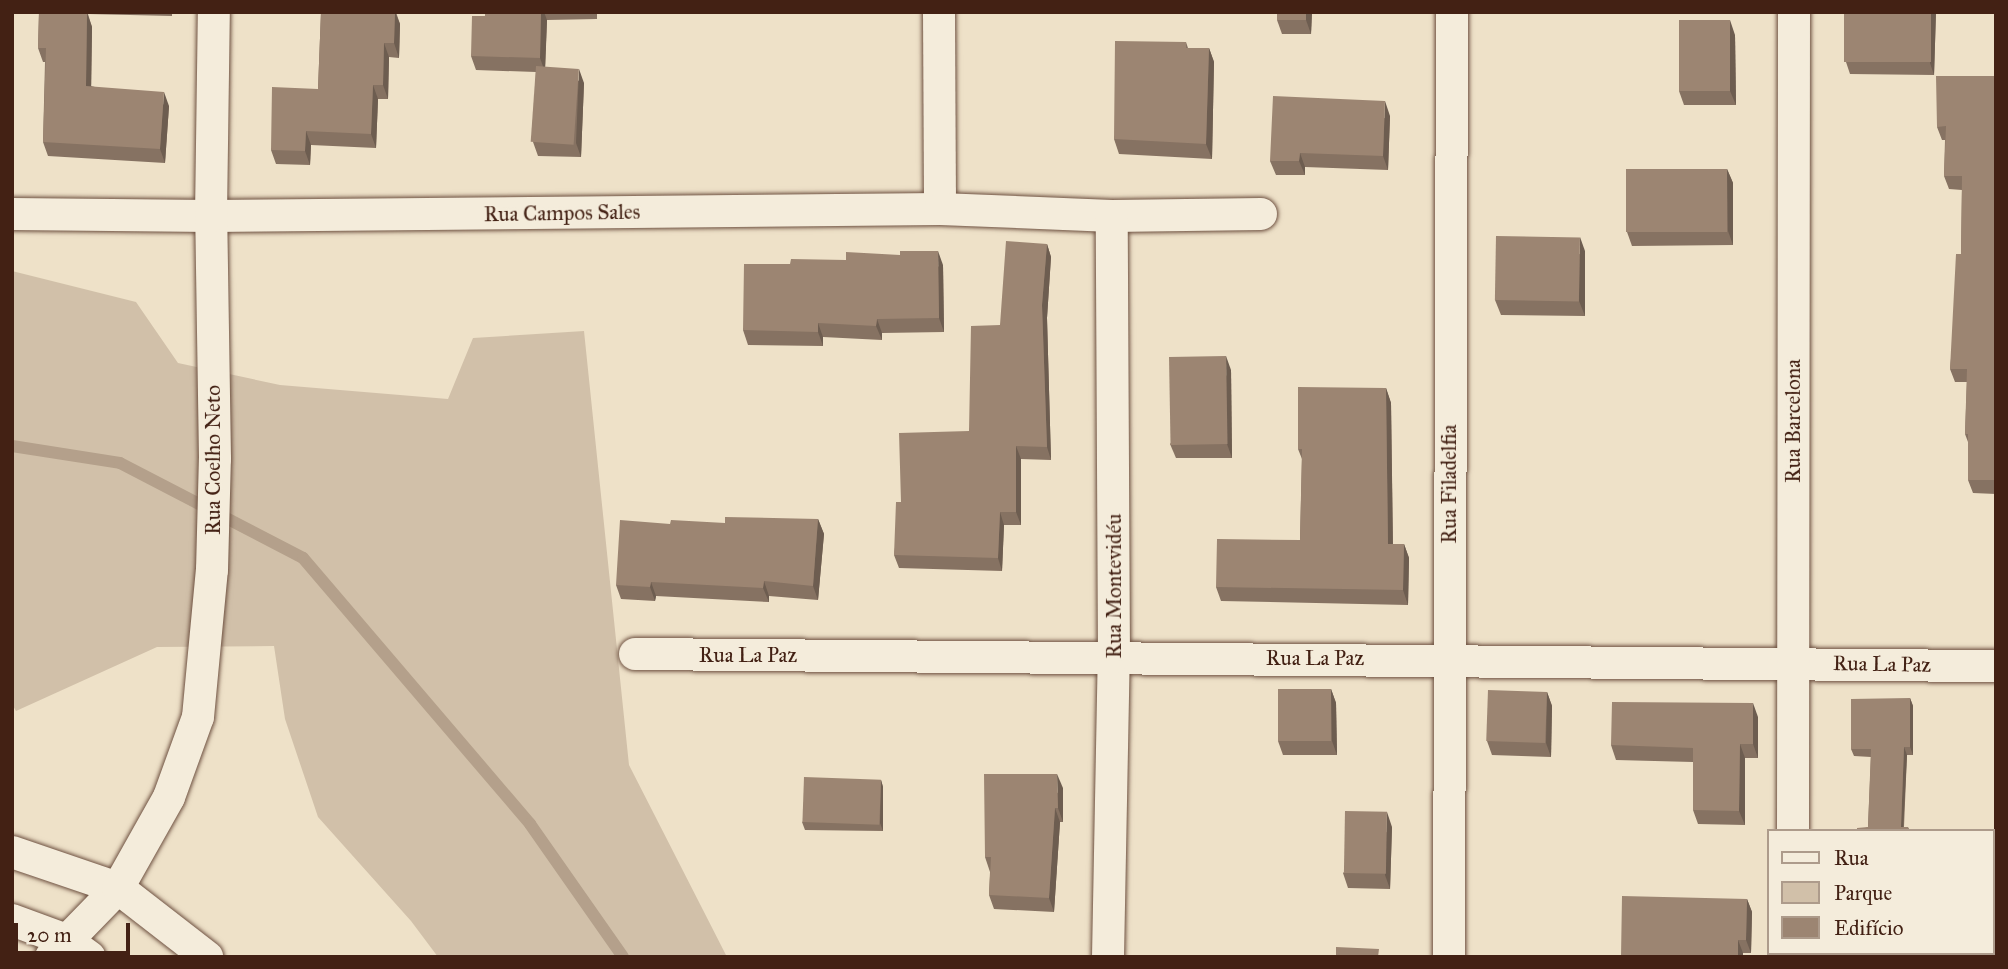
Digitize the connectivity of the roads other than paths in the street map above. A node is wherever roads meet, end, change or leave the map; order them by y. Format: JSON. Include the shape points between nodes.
{"nodes":[{"id":1,"x":214,"y":12,"type":"edge"},
{"id":2,"x":939,"y":12,"type":"edge"},
{"id":3,"x":1452,"y":12,"type":"edge"},
{"id":4,"x":1794,"y":12,"type":"edge"},
{"id":5,"x":940,"y":209,"type":"junction"},
{"id":6,"x":12,"y":214,"type":"edge"},
{"id":7,"x":1261,"y":214,"type":"dead end"},
{"id":8,"x":211,"y":216,"type":"junction"},
{"id":9,"x":1112,"y":216,"type":"junction"},
{"id":10,"x":635,"y":654,"type":"dead end"},
{"id":11,"x":1114,"y":657,"type":"junction"},
{"id":12,"x":1448,"y":659,"type":"junction"},
{"id":13,"x":1793,"y":663,"type":"junction"},
{"id":14,"x":1996,"y":666,"type":"edge"},
{"id":15,"x":1793,"y":829,"type":"edge"},
{"id":16,"x":12,"y":852,"type":"edge"},
{"id":17,"x":118,"y":888,"type":"junction"},
{"id":18,"x":12,"y":920,"type":"edge"},
{"id":19,"x":69,"y":951,"type":"edge"},
{"id":20,"x":207,"y":957,"type":"edge"},
{"id":21,"x":1108,"y":957,"type":"edge"},
{"id":22,"x":1449,"y":957,"type":"edge"}],
"edges":[{"from":1,"to":8,"type":"street","name":"Rua Coelho Neto"},
{"from":2,"to":5,"type":"street"},
{"from":3,"to":12,"type":"street","name":"Rua Filadelfia"},
{"from":4,"to":13,"type":"street","name":"Rua Barcelona"},
{"from":5,"to":8,"type":"street","name":"Rua Campos Sales"},
{"from":5,"to":9,"type":"street","name":"Rua Campos Sales"},
{"from":6,"to":8,"type":"street","name":"Rua Campos Sales"},
{"from":7,"to":9,"type":"street","name":"Rua Campos Sales"},
{"from":8,"to":17,"type":"street","name":"Rua Coelho Neto","via":[[215,459],[212,570],[198,717],[169,797]]},
{"from":9,"to":11,"type":"street","name":"Rua Montevidéu"},
{"from":10,"to":11,"type":"street","name":"Rua La Paz"},
{"from":11,"to":12,"type":"street","name":"Rua La Paz"},
{"from":11,"to":21,"type":"street","name":"Rua Montevidéu"},
{"from":12,"to":13,"type":"street","name":"Rua La Paz"},
{"from":12,"to":22,"type":"street","name":"Rua Filadelfia"},
{"from":13,"to":14,"type":"street","name":"Rua La Paz"},
{"from":13,"to":15,"type":"street","name":"Rua Barcelona"},
{"from":16,"to":17,"type":"street"},
{"from":17,"to":19,"type":"street","name":"Rua Coelho Neto"},
{"from":17,"to":20,"type":"street"},
{"from":18,"to":19,"type":"street"}]}
